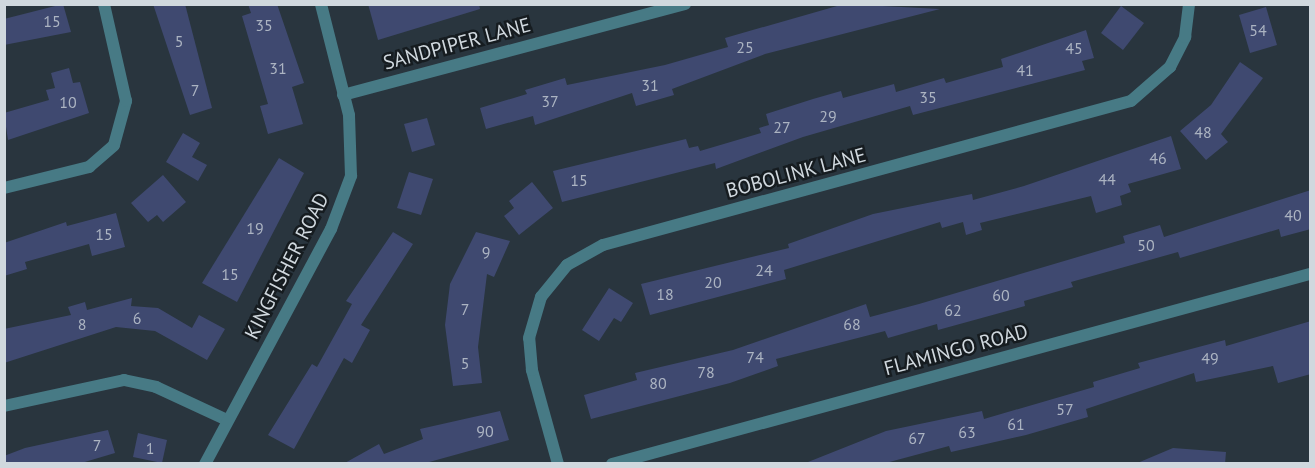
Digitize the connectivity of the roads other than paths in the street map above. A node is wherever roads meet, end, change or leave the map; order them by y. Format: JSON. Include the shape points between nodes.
{"nodes":[{"id":1,"x":104,"y":4,"type":"edge"},
{"id":2,"x":321,"y":4,"type":"edge"},
{"id":3,"x":685,"y":4,"type":"edge"},
{"id":4,"x":1189,"y":4,"type":"edge"},
{"id":5,"x":343,"y":94,"type":"junction"},
{"id":6,"x":4,"y":188,"type":"edge"},
{"id":7,"x":1311,"y":274,"type":"edge"},
{"id":8,"x":4,"y":406,"type":"edge"},
{"id":9,"x":227,"y":420,"type":"junction"},
{"id":10,"x":205,"y":464,"type":"edge"},
{"id":11,"x":558,"y":464,"type":"edge"},
{"id":12,"x":612,"y":464,"type":"edge"}],
"edges":[{"from":1,"to":6,"type":"street","via":[[126,101],[114,145],[89,167]]},
{"from":2,"to":5,"type":"street","name":"KINGFISHER ROAD"},
{"from":3,"to":5,"type":"street","name":"SANDPIPER LANE"},
{"from":4,"to":11,"type":"street","name":"BOBOLINK LANE","via":[[1185,37],[1170,67],[1131,101],[603,245],[567,266],[541,297],[529,339],[532,370]]},
{"from":5,"to":9,"type":"street","name":"KINGFISHER ROAD","via":[[353,141],[343,204]]},
{"from":7,"to":12,"type":"street","name":"FLAMINGO ROAD"},
{"from":8,"to":9,"type":"street","via":[[124,380],[156,387]]},
{"from":9,"to":10,"type":"street","name":"KINGFISHER ROAD"}]}
